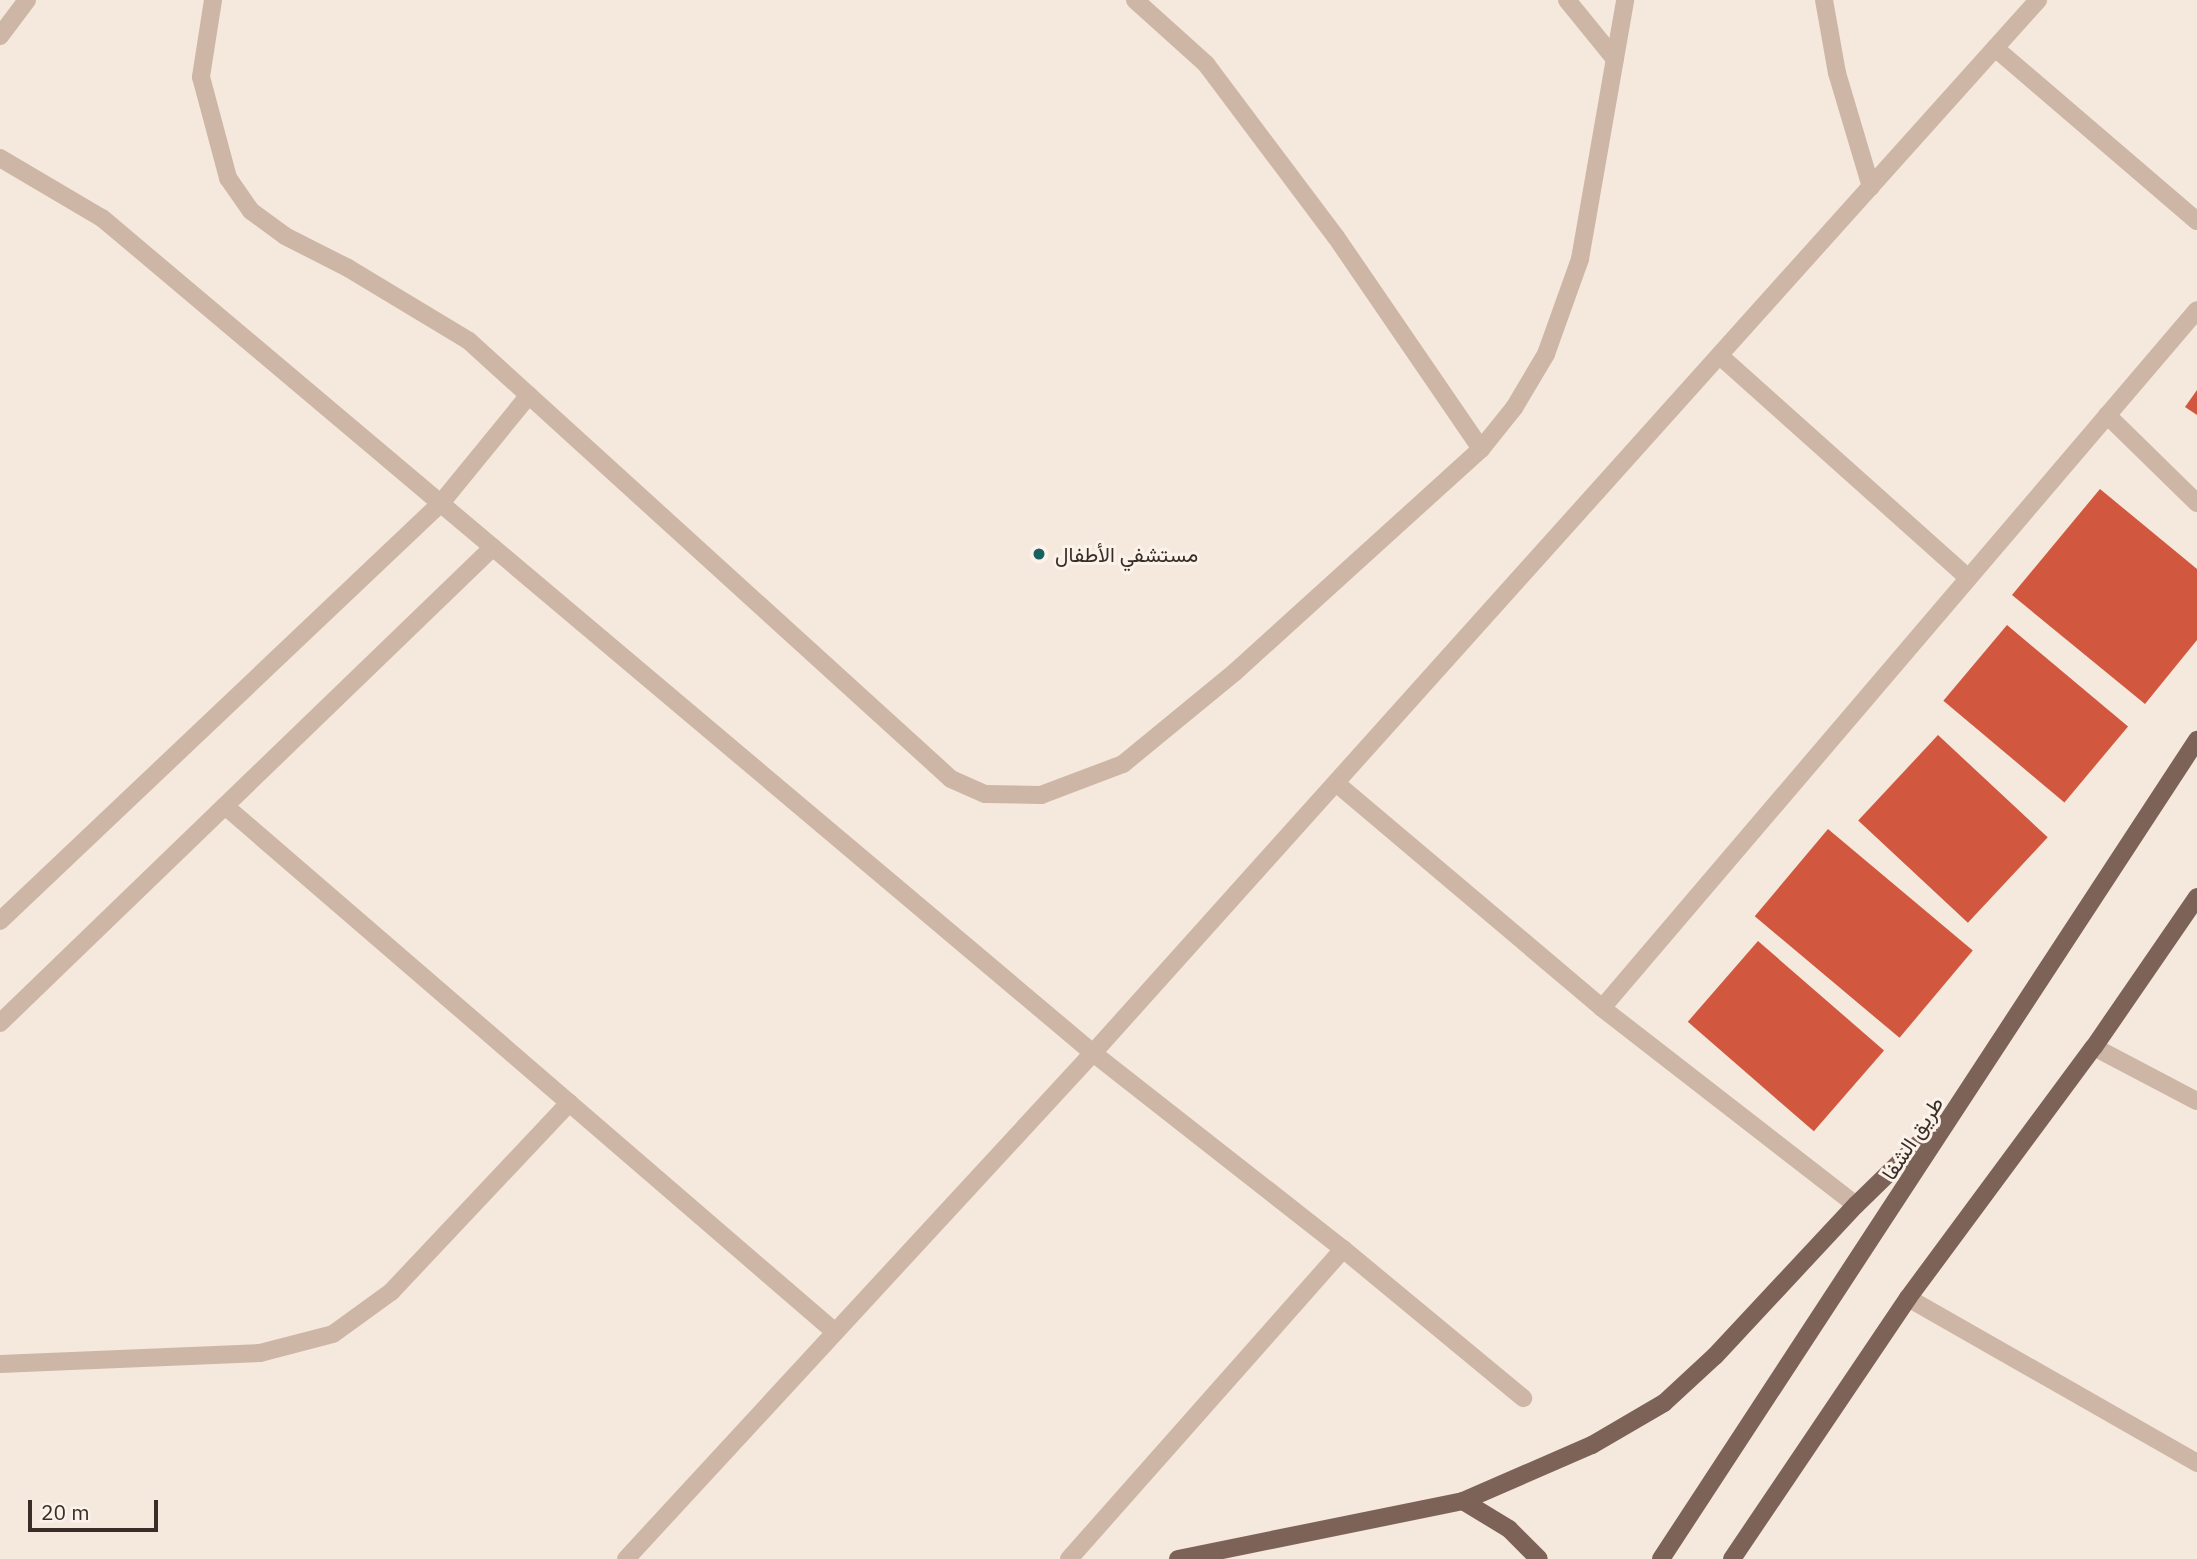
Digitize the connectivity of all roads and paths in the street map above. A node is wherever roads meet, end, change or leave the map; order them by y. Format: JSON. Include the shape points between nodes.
{"nodes":[{"id":1,"x":27,"y":0,"type":"edge"},
{"id":2,"x":213,"y":0,"type":"edge"},
{"id":3,"x":1135,"y":0,"type":"edge"},
{"id":4,"x":1567,"y":0,"type":"edge"},
{"id":5,"x":1625,"y":0,"type":"edge"},
{"id":6,"x":1824,"y":0,"type":"edge"},
{"id":7,"x":2038,"y":0,"type":"edge"},
{"id":8,"x":0,"y":36,"type":"edge"},
{"id":9,"x":1995,"y":48,"type":"junction"},
{"id":10,"x":1615,"y":59,"type":"junction"},
{"id":11,"x":0,"y":158,"type":"edge"},
{"id":12,"x":1871,"y":187,"type":"junction"},
{"id":13,"x":2197,"y":220,"type":"edge"},
{"id":14,"x":2197,"y":310,"type":"edge"},
{"id":15,"x":1720,"y":356,"type":"junction"},
{"id":16,"x":528,"y":395,"type":"junction"},
{"id":17,"x":2107,"y":415,"type":"junction"},
{"id":18,"x":1481,"y":449,"type":"junction"},
{"id":19,"x":441,"y":503,"type":"junction"},
{"id":20,"x":2197,"y":503,"type":"edge"},
{"id":21,"x":493,"y":547,"type":"junction"},
{"id":22,"x":1968,"y":578,"type":"junction"},
{"id":23,"x":2197,"y":740,"type":"edge"},
{"id":24,"x":1336,"y":783,"type":"junction"},
{"id":25,"x":225,"y":806,"type":"junction"},
{"id":26,"x":2197,"y":897,"type":"edge"},
{"id":27,"x":0,"y":921,"type":"edge"},
{"id":28,"x":1602,"y":1008,"type":"junction"},
{"id":29,"x":0,"y":1023,"type":"edge"},
{"id":30,"x":2094,"y":1047,"type":"junction"},
{"id":31,"x":1093,"y":1053,"type":"junction"},
{"id":32,"x":1963,"y":1101,"type":"junction"},
{"id":33,"x":2197,"y":1101,"type":"edge"},
{"id":34,"x":569,"y":1103,"type":"junction"},
{"id":35,"x":1857,"y":1205,"type":"junction"},
{"id":36,"x":1343,"y":1250,"type":"junction"},
{"id":37,"x":1908,"y":1298,"type":"junction"},
{"id":38,"x":835,"y":1332,"type":"junction"},
{"id":39,"x":0,"y":1364,"type":"edge"},
{"id":40,"x":1523,"y":1398,"type":"dead end"},
{"id":41,"x":2197,"y":1463,"type":"edge"},
{"id":42,"x":1463,"y":1500,"type":"junction"},
{"id":43,"x":626,"y":1559,"type":"edge"},
{"id":44,"x":1069,"y":1559,"type":"edge"},
{"id":45,"x":1178,"y":1559,"type":"edge"},
{"id":46,"x":1539,"y":1559,"type":"edge"},
{"id":47,"x":1661,"y":1559,"type":"edge"},
{"id":48,"x":1732,"y":1559,"type":"edge"}],
"edges":[{"from":1,"to":8,"type":"street"},
{"from":2,"to":16,"type":"street","via":[[201,77],[228,178],[251,211],[285,236],[348,268],[468,341]]},
{"from":3,"to":18,"type":"street","via":[[1206,64],[1336,237]]},
{"from":4,"to":10,"type":"street"},
{"from":5,"to":10,"type":"street"},
{"from":6,"to":12,"type":"street","via":[[1837,73]]},
{"from":7,"to":9,"type":"street"},
{"from":9,"to":12,"type":"street"},
{"from":9,"to":13,"type":"street"},
{"from":10,"to":18,"type":"street","via":[[1580,258],[1546,354],[1514,408]]},
{"from":11,"to":19,"type":"street","via":[[102,218]]},
{"from":12,"to":15,"type":"street"},
{"from":14,"to":17,"type":"street"},
{"from":15,"to":22,"type":"street"},
{"from":15,"to":24,"type":"street"},
{"from":16,"to":18,"type":"street","via":[[951,779],[985,794],[1041,795],[1124,764],[1235,672]]},
{"from":16,"to":19,"type":"street"},
{"from":17,"to":20,"type":"street"},
{"from":17,"to":22,"type":"street"},
{"from":19,"to":21,"type":"street"},
{"from":19,"to":27,"type":"street"},
{"from":21,"to":25,"type":"street"},
{"from":21,"to":31,"type":"street"},
{"from":22,"to":28,"type":"street"},
{"from":23,"to":32,"type":"main road","name":"طريق الشفا"},
{"from":24,"to":28,"type":"street"},
{"from":24,"to":31,"type":"street"},
{"from":25,"to":29,"type":"street"},
{"from":25,"to":34,"type":"street"},
{"from":26,"to":30,"type":"main road"},
{"from":28,"to":35,"type":"street"},
{"from":30,"to":33,"type":"street"},
{"from":30,"to":37,"type":"main road"},
{"from":31,"to":36,"type":"street"},
{"from":31,"to":38,"type":"street"},
{"from":32,"to":35,"type":"main road"},
{"from":32,"to":47,"type":"main road","name":"طريق الشفا"},
{"from":34,"to":38,"type":"street"},
{"from":34,"to":39,"type":"street","via":[[391,1292],[333,1334],[260,1353]]},
{"from":35,"to":42,"type":"main road","via":[[1715,1356],[1664,1403],[1592,1445]]},
{"from":36,"to":40,"type":"street"},
{"from":36,"to":44,"type":"street"},
{"from":37,"to":41,"type":"street"},
{"from":37,"to":48,"type":"main road"},
{"from":38,"to":43,"type":"street"},
{"from":42,"to":45,"type":"main road"},
{"from":42,"to":46,"type":"main road","via":[[1509,1529]]}]}
